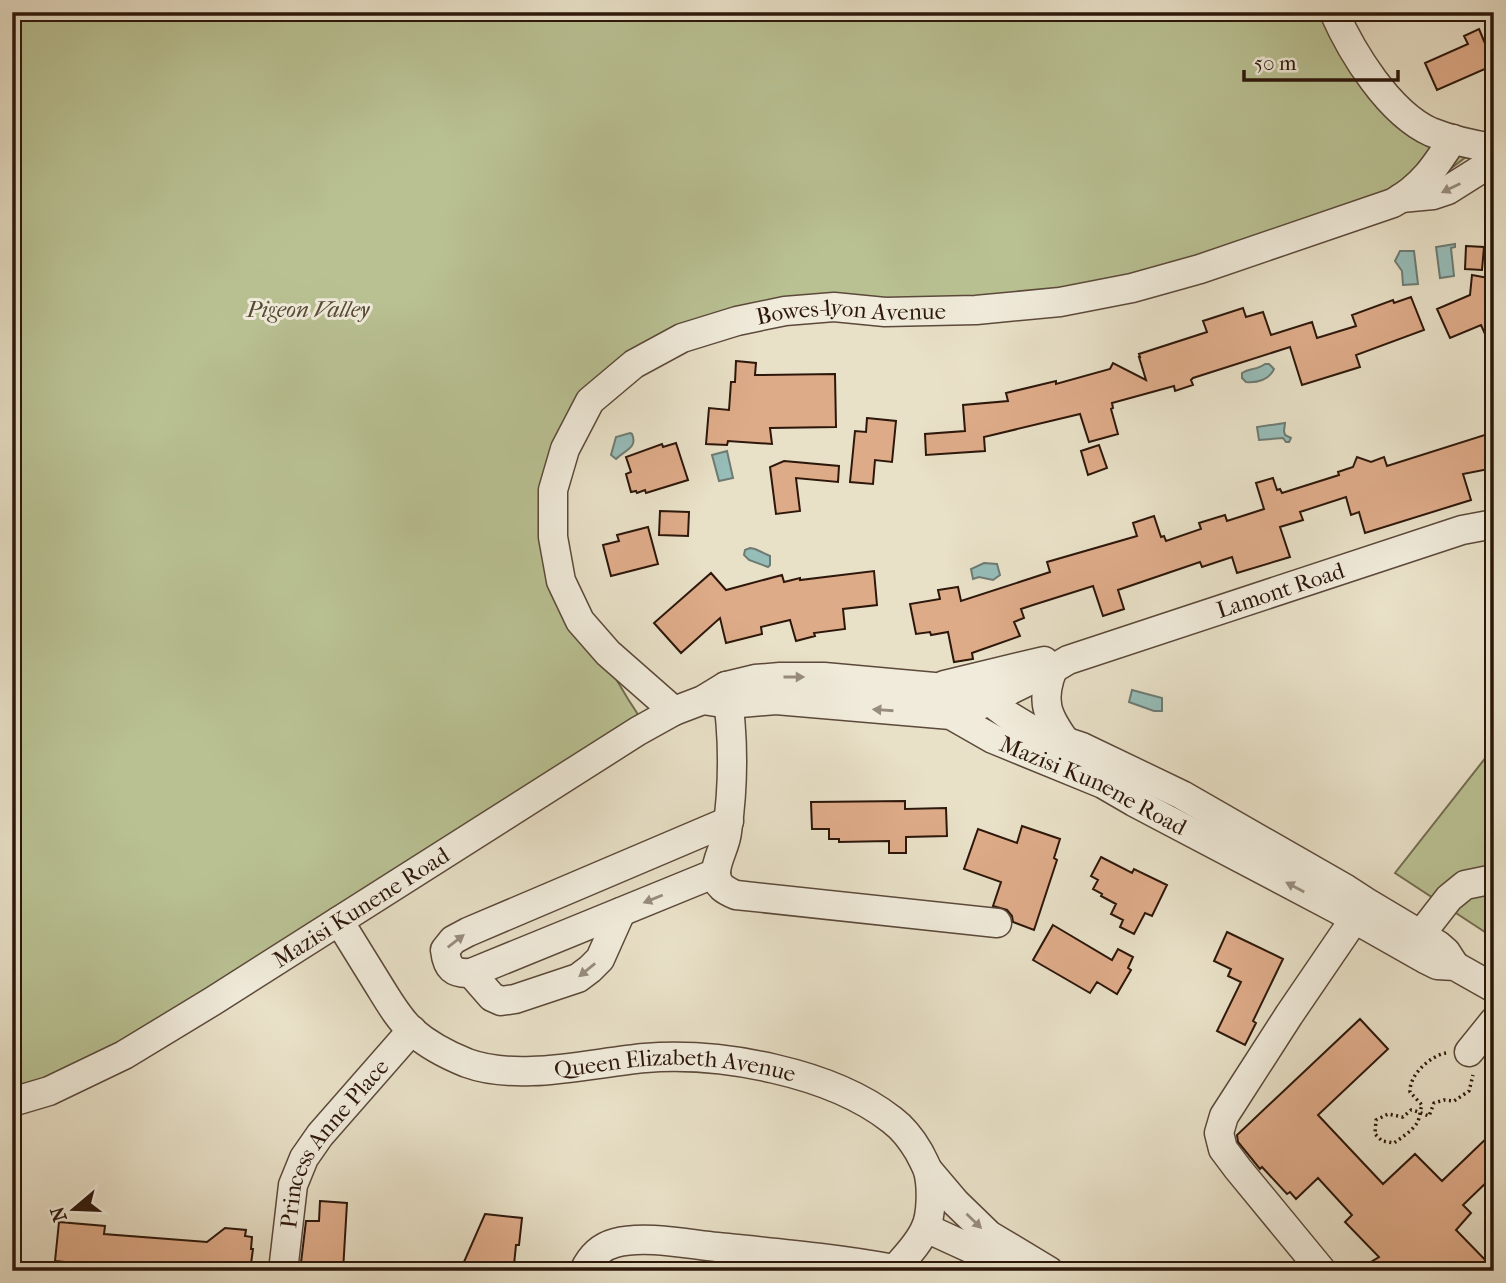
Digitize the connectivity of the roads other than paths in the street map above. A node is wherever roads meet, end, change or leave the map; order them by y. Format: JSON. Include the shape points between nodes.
{"nodes":[{"id":1,"x":1334,"y":12,"type":"edge"},
{"id":2,"x":1453,"y":139,"type":"junction"},
{"id":3,"x":1494,"y":148,"type":"edge"},
{"id":4,"x":1494,"y":161,"type":"edge"},
{"id":5,"x":1401,"y":198,"type":"junction"},
{"id":6,"x":1494,"y":524,"type":"edge"},
{"id":7,"x":1061,"y":665,"type":"junction"},
{"id":8,"x":934,"y":687,"type":"junction"},
{"id":9,"x":719,"y":696,"type":"junction"},
{"id":10,"x":989,"y":701,"type":"junction"},
{"id":11,"x":674,"y":711,"type":"junction"},
{"id":12,"x":951,"y":715,"type":"junction"},
{"id":13,"x":1066,"y":742,"type":"junction"},
{"id":14,"x":1108,"y":773,"type":"junction"},
{"id":15,"x":1182,"y":795,"type":"junction"},
{"id":16,"x":1168,"y":820,"type":"junction"},
{"id":17,"x":729,"y":821,"type":"junction"},
{"id":18,"x":1245,"y":846,"type":"junction"},
{"id":19,"x":716,"y":873,"type":"junction"},
{"id":20,"x":1494,"y":878,"type":"edge"},
{"id":21,"x":1361,"y":911,"type":"junction"},
{"id":22,"x":621,"y":912,"type":"junction"},
{"id":23,"x":339,"y":921,"type":"junction"},
{"id":24,"x":996,"y":923,"type":"dead end"},
{"id":25,"x":1421,"y":934,"type":"junction"},
{"id":26,"x":1455,"y":967,"type":"junction"},
{"id":27,"x":471,"y":973,"type":"junction"},
{"id":28,"x":1494,"y":988,"type":"edge"},
{"id":29,"x":1494,"y":1021,"type":"edge"},
{"id":30,"x":412,"y":1030,"type":"junction"},
{"id":31,"x":1469,"y":1052,"type":"road end"},
{"id":32,"x":12,"y":1102,"type":"edge"},
{"id":33,"x":928,"y":1170,"type":"junction"},
{"id":34,"x":926,"y":1228,"type":"junction"},
{"id":35,"x":893,"y":1270,"type":"edge"},
{"id":36,"x":283,"y":1271,"type":"edge"},
{"id":37,"x":584,"y":1271,"type":"edge"},
{"id":38,"x":1020,"y":1271,"type":"edge"},
{"id":39,"x":1049,"y":1271,"type":"edge"},
{"id":40,"x":1322,"y":1271,"type":"edge"}],
"edges":[{"from":1,"to":2,"type":"street","via":[[1355,53],[1386,95],[1429,131]]},
{"from":2,"to":3,"type":"street"},
{"from":2,"to":5,"type":"street","name":"Bowes-lyon Avenue","via":[[1424,180]]},
{"from":4,"to":5,"type":"street","one_way":true,"via":[[1448,190]]},
{"from":5,"to":11,"type":"street","name":"Bowes-lyon Avenue","via":[[1200,269],[1132,288],[1060,302],[976,310],[885,312],[834,307],[785,311],[682,338],[634,364],[590,401],[565,449],[554,490],[553,537],[561,581],[580,621],[608,653]]},
{"from":6,"to":7,"type":"street","name":"Lamont Road","via":[[1462,530]]},
{"from":7,"to":8,"type":"street","name":"Lamont Road","via":[[1051,660]]},
{"from":7,"to":10,"type":"street","name":"Lamont Road"},
{"from":7,"to":13,"type":"street","via":[[1046,692],[1052,723]]},
{"from":9,"to":8,"type":"street","name":"Mazisi Kunene Road","one_way":true,"via":[[755,679],[791,677]]},
{"from":8,"to":10,"type":"street","name":"Mazisi Kunene Road"},
{"from":9,"to":11,"type":"street","name":"Mazisi Kunene Road"},
{"from":12,"to":9,"type":"street","name":"Mazisi Kunene Road","one_way":true},
{"from":9,"to":17,"type":"street","via":[[733,766]]},
{"from":10,"to":12,"type":"street","name":"Lamont Road"},
{"from":10,"to":13,"type":"street","name":"Mazisi Kunene Road","via":[[1034,731]]},
{"from":11,"to":23,"type":"street","name":"Mazisi Kunene Road"},
{"from":12,"to":14,"type":"street","name":"Mazisi Kunene Road","via":[[993,739]]},
{"from":13,"to":14,"type":"street","name":"Mazisi Kunene Road","via":[[1082,747]]},
{"from":14,"to":15,"type":"street","name":"Mazisi Kunene Road"},
{"from":14,"to":16,"type":"street","name":"Mazisi Kunene Road"},
{"from":15,"to":16,"type":"street"},
{"from":15,"to":18,"type":"street","name":"Mazisi Kunene Road"},
{"from":16,"to":18,"type":"street","name":"Mazisi Kunene Road"},
{"from":17,"to":19,"type":"street"},
{"from":27,"to":17,"type":"street","one_way":true,"via":[[460,974],[446,961],[445,950],[453,940]]},
{"from":18,"to":21,"type":"street","name":"Mazisi Kunene Road"},
{"from":19,"to":22,"type":"street","one_way":true},
{"from":19,"to":24,"type":"street","via":[[725,891],[736,895]]},
{"from":20,"to":25,"type":"street","via":[[1465,885]]},
{"from":21,"to":25,"type":"street","name":"Mazisi Kunene Road"},
{"from":21,"to":26,"type":"street","name":"Mazisi Kunene Road","via":[[1437,965]]},
{"from":21,"to":40,"type":"street","via":[[1224,1116],[1219,1133],[1223,1149]]},
{"from":22,"to":27,"type":"street"},
{"from":22,"to":27,"type":"street","one_way":true,"via":[[600,959],[578,978],[501,1001]]},
{"from":23,"to":30,"type":"street","name":"Queen Elizabeth Avenue"},
{"from":23,"to":32,"type":"street","name":"Mazisi Kunene Road","via":[[124,1055],[49,1091]]},
{"from":25,"to":26,"type":"street","name":"Mazisi Kunene Road","via":[[1446,952]]},
{"from":26,"to":28,"type":"street","name":"Mazisi Kunene Road"},
{"from":29,"to":31,"type":"street"},
{"from":30,"to":33,"type":"street","name":"Queen Elizabeth Avenue","via":[[446,1054],[495,1070],[538,1071],[648,1058],[697,1058],[790,1073],[876,1108],[906,1133]]},
{"from":30,"to":36,"type":"street","name":"Princess Anne Place","via":[[304,1158],[293,1185]]},
{"from":33,"to":34,"type":"street","name":"Queen Elizabeth Avenue"},
{"from":33,"to":39,"type":"street","one_way":true,"via":[[989,1235]]},
{"from":34,"to":35,"type":"street"},
{"from":34,"to":38,"type":"street"},
{"from":35,"to":37,"type":"street","via":[[658,1241],[614,1243],[590,1259]]}]}
